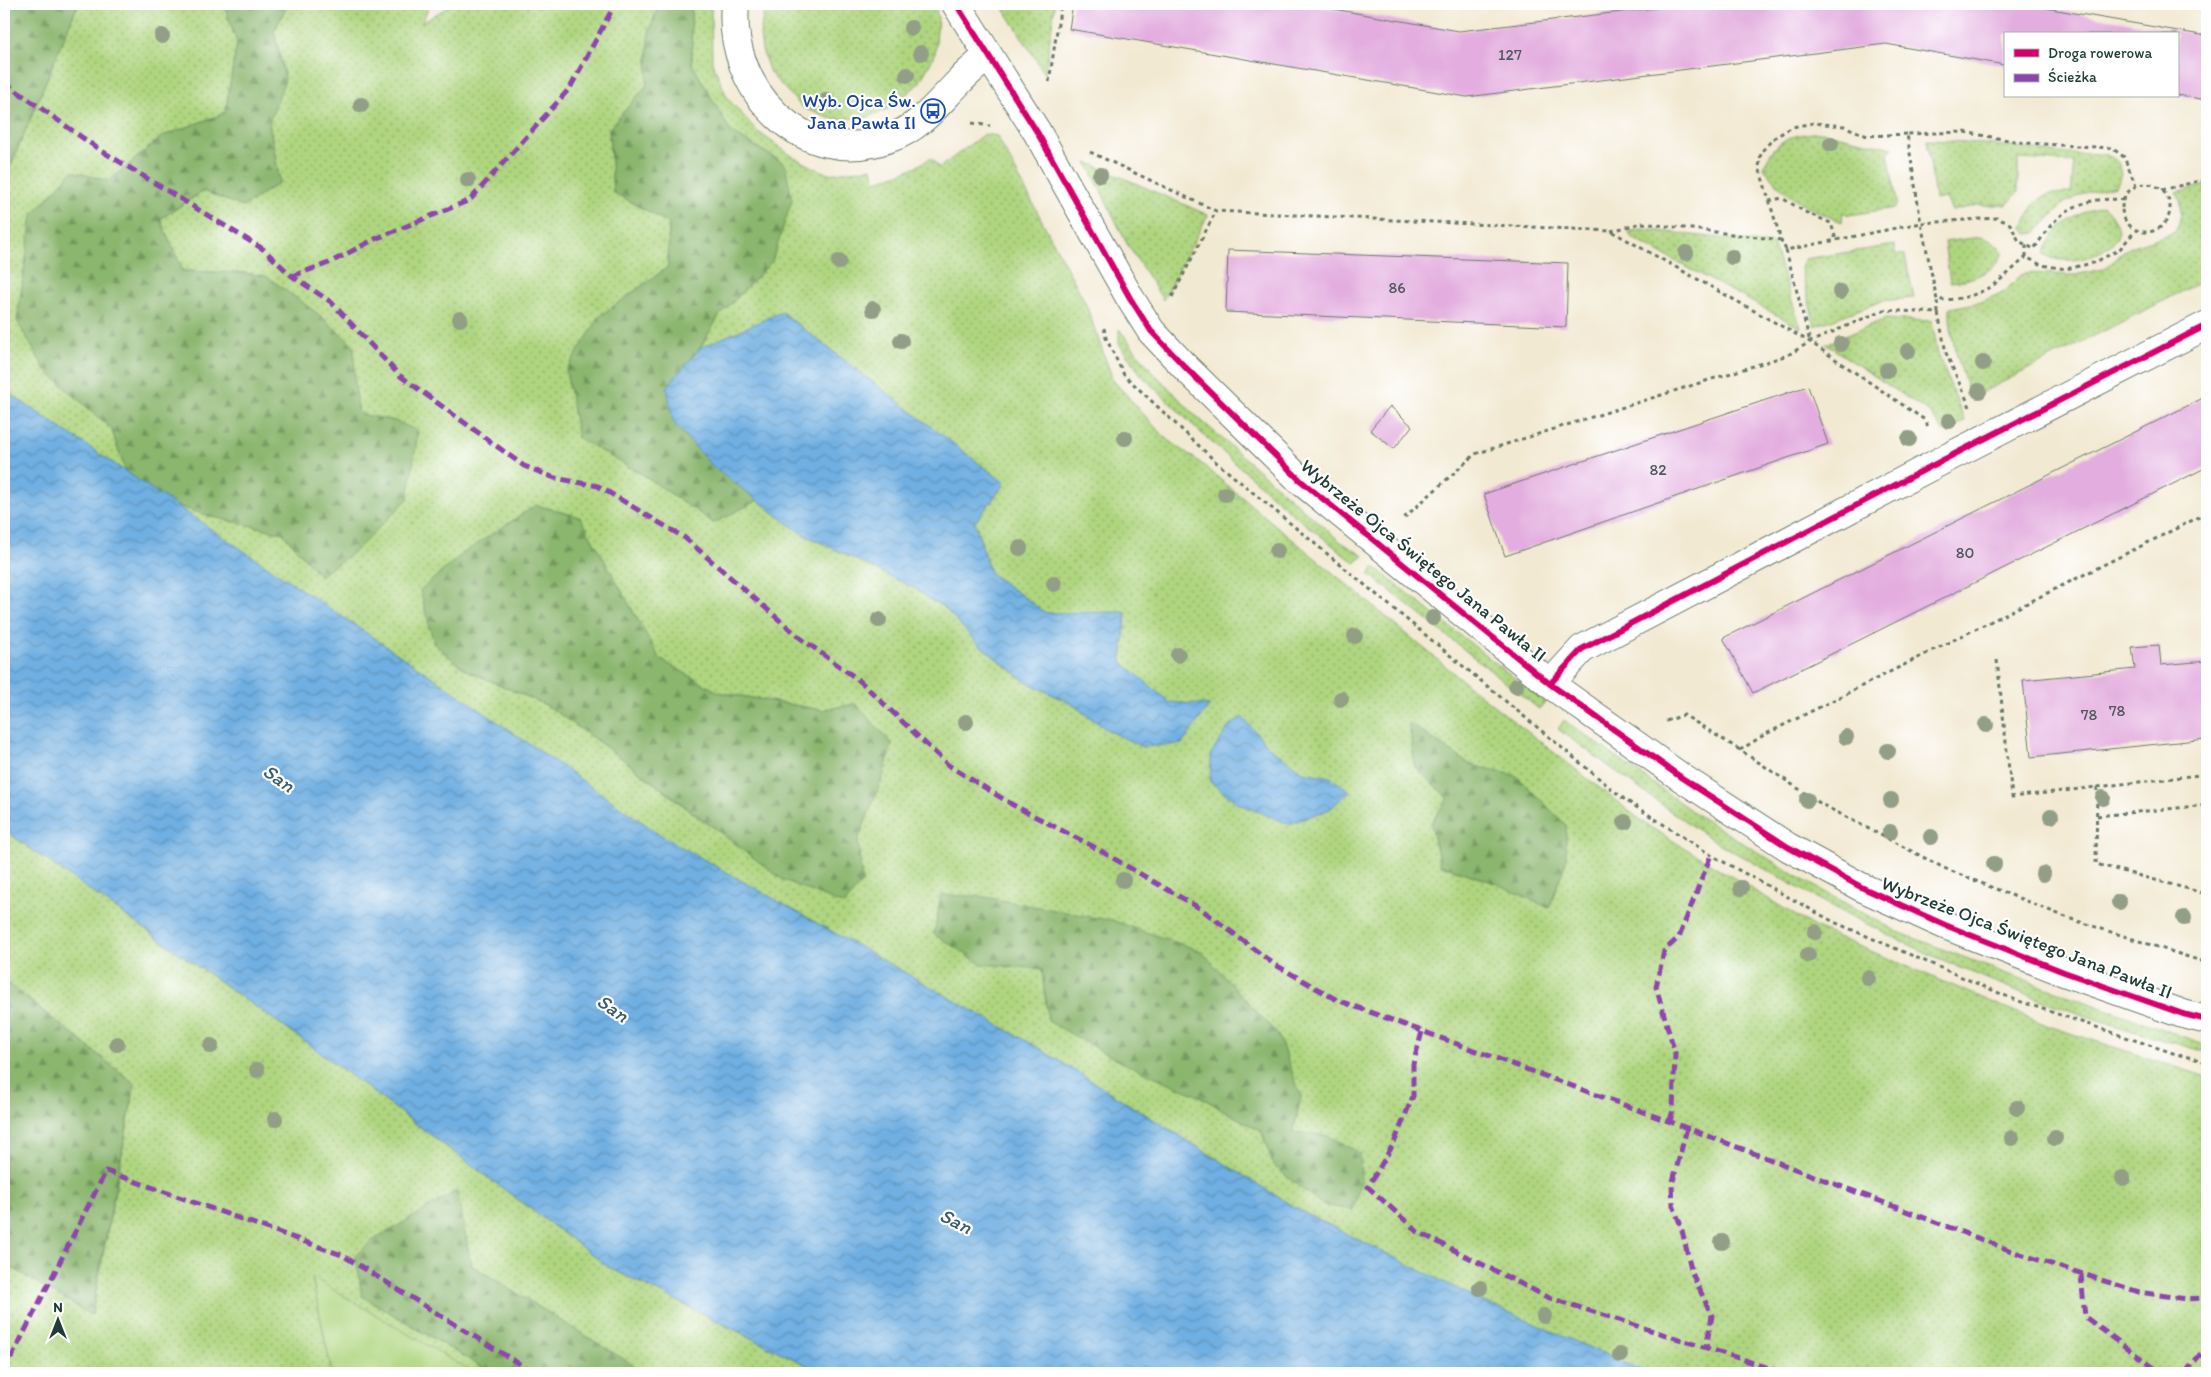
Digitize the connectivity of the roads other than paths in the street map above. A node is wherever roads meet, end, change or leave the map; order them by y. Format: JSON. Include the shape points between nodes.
{"nodes":[{"id":1,"x":735,"y":4,"type":"edge"},
{"id":2,"x":956,"y":4,"type":"edge"},
{"id":3,"x":988,"y":56,"type":"junction"},
{"id":4,"x":2207,"y":325,"type":"edge"},
{"id":5,"x":1550,"y":684,"type":"junction"},
{"id":6,"x":2207,"y":1020,"type":"edge"}],
"edges":[{"from":1,"to":3,"type":"street","via":[[735,40],[743,67],[756,93],[776,116],[798,132],[824,143],[871,143],[907,130],[933,111]]},
{"from":2,"to":3,"type":"street","name":"Wybrzeże Ojca Świętego Jana Pawła II"},
{"from":3,"to":5,"type":"street","name":"Wybrzeże Ojca Świętego Jana Pawła II","via":[[1037,132],[1130,298],[1152,331],[1301,480]]},
{"from":4,"to":5,"type":"street","via":[[1582,650]]},
{"from":5,"to":6,"type":"street","name":"Wybrzeże Ojca Świętego Jana Pawła II","via":[[1690,783],[1788,847],[1861,887],[2064,972]]}]}
